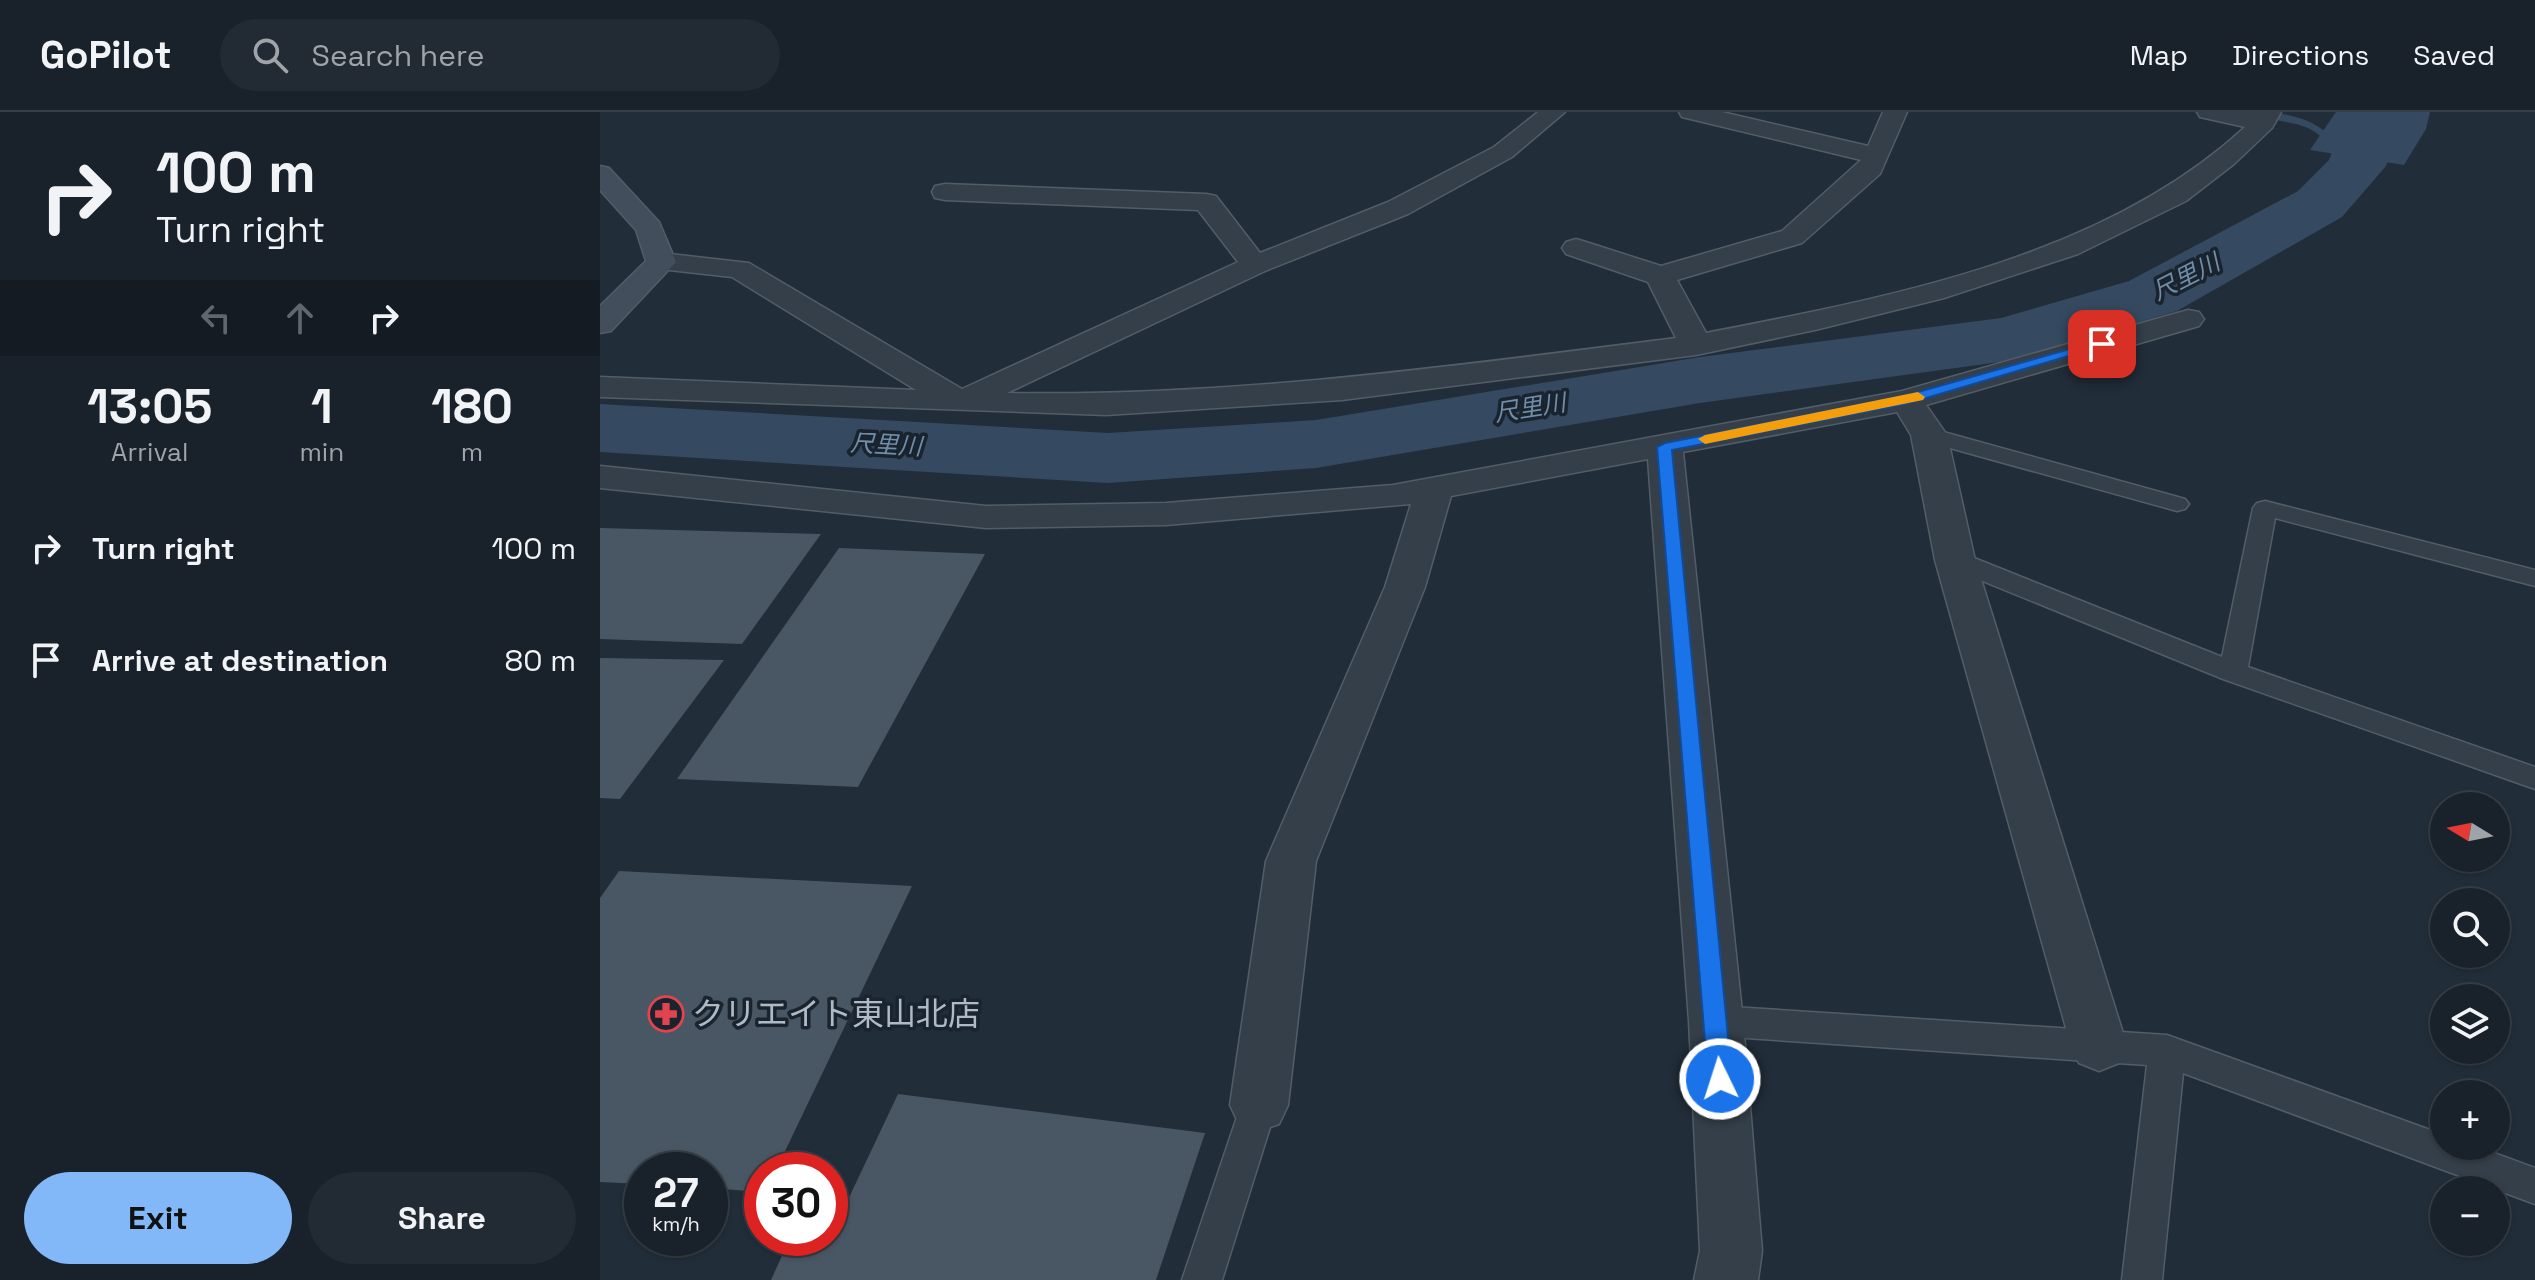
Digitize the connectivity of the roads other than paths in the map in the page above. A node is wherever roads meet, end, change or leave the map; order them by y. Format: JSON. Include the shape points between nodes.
{"nodes":[{"id":1,"x":1553,"y":112,"type":"edge"},
{"id":2,"x":1691,"y":112,"type":"edge"},
{"id":3,"x":1895,"y":112,"type":"edge"},
{"id":4,"x":2209,"y":112,"type":"edge"},
{"id":5,"x":2266,"y":119,"type":"edge"},
{"id":6,"x":1876,"y":156,"type":"junction"},
{"id":7,"x":600,"y":174,"type":"edge"},
{"id":8,"x":945,"y":192,"type":"dead end"},
{"id":9,"x":1576,"y":248,"type":"dead end"},
{"id":10,"x":661,"y":262,"type":"junction"},
{"id":11,"x":1255,"y":265,"type":"junction"},
{"id":12,"x":1660,"y":276,"type":"junction"},
{"id":13,"x":2188,"y":319,"type":"dead end"},
{"id":14,"x":600,"y":324,"type":"edge"},
{"id":15,"x":1696,"y":345,"type":"junction"},
{"id":16,"x":600,"y":387,"type":"edge"},
{"id":17,"x":960,"y":402,"type":"junction"},
{"id":18,"x":1918,"y":417,"type":"junction"},
{"id":19,"x":1665,"y":447,"type":"junction"},
{"id":20,"x":600,"y":477,"type":"edge"},
{"id":21,"x":1434,"y":490,"type":"junction"},
{"id":22,"x":2177,"y":504,"type":"dead end"},
{"id":23,"x":1955,"y":560,"type":"junction"},
{"id":24,"x":2535,"y":578,"type":"edge"},
{"id":25,"x":2233,"y":672,"type":"junction"},
{"id":26,"x":2535,"y":778,"type":"edge"},
{"id":27,"x":1716,"y":1021,"type":"junction"},
{"id":28,"x":2099,"y":1046,"type":"junction"},
{"id":29,"x":2167,"y":1051,"type":"junction"},
{"id":30,"x":1259,"y":1105,"type":"joint"},
{"id":31,"x":2535,"y":1186,"type":"edge"},
{"id":32,"x":1202,"y":1280,"type":"edge"},
{"id":33,"x":1726,"y":1280,"type":"edge"},
{"id":34,"x":2142,"y":1280,"type":"edge"}],
"edges":[{"from":1,"to":11,"type":"street","via":[[1503,152],[1398,208]]},
{"from":2,"to":6,"type":"street"},
{"from":3,"to":6,"type":"street"},
{"from":4,"to":5,"type":"street"},
{"from":5,"to":15,"type":"street","via":[[2225,159],[2176,195],[2068,248],[1933,292]]},
{"from":6,"to":12,"type":"street","via":[[1871,168],[1792,237]]},
{"from":7,"to":10,"type":"main road","via":[[649,228]]},
{"from":8,"to":11,"type":"street","via":[[1206,202]]},
{"from":9,"to":12,"type":"street"},
{"from":10,"to":14,"type":"main road"},
{"from":10,"to":17,"type":"street","via":[[739,269]]},
{"from":11,"to":17,"type":"street"},
{"from":12,"to":15,"type":"street"},
{"from":13,"to":18,"type":"street"},
{"from":15,"to":17,"type":"street","via":[[1342,390],[1106,405]]},
{"from":16,"to":17,"type":"street"},
{"from":18,"to":19,"type":"street"},
{"from":18,"to":22,"type":"lane"},
{"from":18,"to":23,"type":"street"},
{"from":19,"to":21,"type":"street"},
{"from":19,"to":27,"type":"street"},
{"from":20,"to":21,"type":"street","via":[[986,517],[1166,514]]},
{"from":21,"to":30,"type":"street","via":[[1405,587],[1291,861]]},
{"from":23,"to":25,"type":"lane"},
{"from":23,"to":28,"type":"street"},
{"from":24,"to":25,"type":"lane","via":[[2265,508]]},
{"from":25,"to":26,"type":"lane"},
{"from":27,"to":28,"type":"lane"},
{"from":27,"to":33,"type":"street","via":[[1731,1251]]},
{"from":28,"to":29,"type":"lane"},
{"from":29,"to":31,"type":"lane"},
{"from":29,"to":34,"type":"lane"},
{"from":30,"to":32,"type":"lane"}]}
